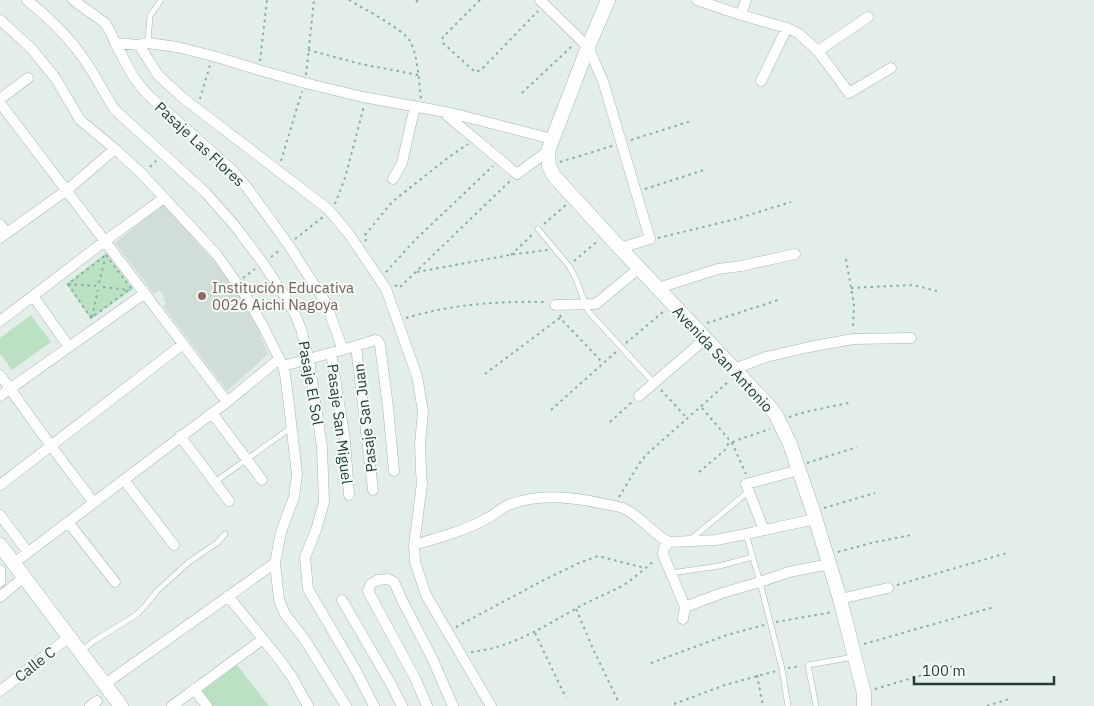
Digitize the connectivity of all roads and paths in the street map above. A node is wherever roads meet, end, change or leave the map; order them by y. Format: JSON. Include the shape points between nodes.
{"nodes":[{"id":1,"x":27,"y":0,"type":"edge"},
{"id":2,"x":73,"y":0,"type":"edge"},
{"id":3,"x":161,"y":0,"type":"edge"},
{"id":4,"x":267,"y":0,"type":"edge"},
{"id":5,"x":314,"y":0,"type":"edge"},
{"id":6,"x":350,"y":0,"type":"edge"},
{"id":7,"x":480,"y":0,"type":"edge"},
{"id":8,"x":608,"y":0,"type":"edge"},
{"id":9,"x":697,"y":0,"type":"edge"},
{"id":10,"x":746,"y":0,"type":"edge"},
{"id":11,"x":542,"y":2,"type":"edge"},
{"id":12,"x":741,"y":15,"type":"junction"},
{"id":13,"x":868,"y":18,"type":"dead end"},
{"id":14,"x":0,"y":20,"type":"edge"},
{"id":15,"x":787,"y":28,"type":"junction"},
{"id":16,"x":584,"y":42,"type":"junction"},
{"id":17,"x":115,"y":43,"type":"junction"},
{"id":18,"x":144,"y":44,"type":"junction"},
{"id":19,"x":308,"y":50,"type":"junction"},
{"id":20,"x":818,"y":51,"type":"junction"},
{"id":21,"x":213,"y":56,"type":"junction"},
{"id":22,"x":891,"y":68,"type":"dead end"},
{"id":23,"x":259,"y":70,"type":"junction"},
{"id":24,"x":418,"y":75,"type":"junction"},
{"id":25,"x":28,"y":78,"type":"dead end"},
{"id":26,"x":761,"y":81,"type":"dead end"},
{"id":27,"x":305,"y":83,"type":"junction"},
{"id":28,"x":522,"y":93,"type":"dead end"},
{"id":29,"x":363,"y":97,"type":"junction"},
{"id":30,"x":0,"y":99,"type":"edge"},
{"id":31,"x":0,"y":103,"type":"edge"},
{"id":32,"x":419,"y":107,"type":"junction"},
{"id":33,"x":197,"y":108,"type":"junction"},
{"id":34,"x":443,"y":111,"type":"junction"},
{"id":35,"x":476,"y":139,"type":"junction"},
{"id":36,"x":550,"y":145,"type":"junction"},
{"id":37,"x":115,"y":149,"type":"junction"},
{"id":38,"x":168,"y":158,"type":"junction"},
{"id":39,"x":500,"y":160,"type":"junction"},
{"id":40,"x":707,"y":169,"type":"dead end"},
{"id":41,"x":278,"y":170,"type":"junction"},
{"id":42,"x":142,"y":174,"type":"junction"},
{"id":43,"x":517,"y":174,"type":"junction"},
{"id":44,"x":393,"y":180,"type":"dead end"},
{"id":45,"x":67,"y":190,"type":"junction"},
{"id":46,"x":636,"y":192,"type":"junction"},
{"id":47,"x":164,"y":198,"type":"junction"},
{"id":48,"x":791,"y":202,"type":"dead end"},
{"id":49,"x":332,"y":214,"type":"junction"},
{"id":50,"x":0,"y":224,"type":"edge"},
{"id":51,"x":538,"y":229,"type":"dead end"},
{"id":52,"x":606,"y":234,"type":"junction"},
{"id":53,"x":3,"y":236,"type":"edge"},
{"id":54,"x":650,"y":239,"type":"junction"},
{"id":55,"x":102,"y":243,"type":"junction"},
{"id":56,"x":620,"y":248,"type":"junction"},
{"id":57,"x":359,"y":249,"type":"junction"},
{"id":58,"x":555,"y":249,"type":"junction"},
{"id":59,"x":795,"y":254,"type":"dead end"},
{"id":60,"x":106,"y":255,"type":"junction"},
{"id":61,"x":846,"y":259,"type":"dead end"},
{"id":62,"x":569,"y":266,"type":"junction"},
{"id":63,"x":639,"y":268,"type":"junction"},
{"id":64,"x":386,"y":272,"type":"dead end"},
{"id":65,"x":416,"y":272,"type":"junction"},
{"id":66,"x":61,"y":275,"type":"junction"},
{"id":67,"x":391,"y":279,"type":"dead end"},
{"id":68,"x":100,"y":283,"type":"dead end"},
{"id":69,"x":68,"y":284,"type":"junction"},
{"id":70,"x":96,"y":286,"type":"dead end"},
{"id":71,"x":103,"y":287,"type":"dead end"},
{"id":72,"x":391,"y":287,"type":"junction"},
{"id":73,"x":658,"y":288,"type":"junction"},
{"id":74,"x":851,"y":288,"type":"junction"},
{"id":75,"x":130,"y":289,"type":"junction"},
{"id":76,"x":98,"y":290,"type":"dead end"},
{"id":77,"x":937,"y":291,"type":"dead end"},
{"id":78,"x":33,"y":296,"type":"junction"},
{"id":79,"x":140,"y":296,"type":"junction"},
{"id":80,"x":781,"y":299,"type":"dead end"},
{"id":81,"x":672,"y":303,"type":"junction"},
{"id":82,"x":586,"y":304,"type":"junction"},
{"id":83,"x":555,"y":305,"type":"junction"},
{"id":84,"x":561,"y":317,"type":"junction"},
{"id":85,"x":397,"y":319,"type":"junction"},
{"id":86,"x":0,"y":321,"type":"edge"},
{"id":87,"x":94,"y":322,"type":"junction"},
{"id":88,"x":695,"y":327,"type":"junction"},
{"id":89,"x":911,"y":338,"type":"dead end"},
{"id":90,"x":705,"y":339,"type":"junction"},
{"id":91,"x":853,"y":339,"type":"junction"},
{"id":92,"x":184,"y":344,"type":"junction"},
{"id":93,"x":356,"y":346,"type":"junction"},
{"id":94,"x":69,"y":347,"type":"junction"},
{"id":95,"x":621,"y":347,"type":"junction"},
{"id":96,"x":343,"y":350,"type":"junction"},
{"id":97,"x":331,"y":353,"type":"junction"},
{"id":98,"x":309,"y":360,"type":"junction"},
{"id":99,"x":281,"y":362,"type":"junction"},
{"id":100,"x":603,"y":363,"type":"junction"},
{"id":101,"x":735,"y":371,"type":"junction"},
{"id":102,"x":0,"y":374,"type":"edge"},
{"id":103,"x":485,"y":374,"type":"dead end"},
{"id":104,"x":655,"y":383,"type":"junction"},
{"id":105,"x":10,"y":388,"type":"junction"},
{"id":106,"x":0,"y":396,"type":"edge"},
{"id":107,"x":640,"y":396,"type":"joint"},
{"id":108,"x":228,"y":402,"type":"junction"},
{"id":109,"x":852,"y":402,"type":"dead end"},
{"id":110,"x":701,"y":407,"type":"junction"},
{"id":111,"x":552,"y":410,"type":"dead end"},
{"id":112,"x":212,"y":413,"type":"junction"},
{"id":113,"x":687,"y":418,"type":"junction"},
{"id":114,"x":610,"y":422,"type":"dead end"},
{"id":115,"x":780,"y":423,"type":"junction"},
{"id":116,"x":292,"y":426,"type":"junction"},
{"id":117,"x":180,"y":436,"type":"junction"},
{"id":118,"x":732,"y":443,"type":"junction"},
{"id":119,"x":51,"y":446,"type":"junction"},
{"id":120,"x":857,"y":448,"type":"dead end"},
{"id":121,"x":247,"y":460,"type":"junction"},
{"id":122,"x":798,"y":468,"type":"junction"},
{"id":123,"x":394,"y":471,"type":"dead end"},
{"id":124,"x":699,"y":472,"type":"dead end"},
{"id":125,"x":124,"y":480,"type":"junction"},
{"id":126,"x":262,"y":480,"type":"dead end"},
{"id":127,"x":215,"y":482,"type":"junction"},
{"id":128,"x":0,"y":485,"type":"edge"},
{"id":129,"x":748,"y":486,"type":"junction"},
{"id":130,"x":373,"y":490,"type":"dead end"},
{"id":131,"x":875,"y":493,"type":"dead end"},
{"id":132,"x":349,"y":495,"type":"dead end"},
{"id":133,"x":229,"y":501,"type":"dead end"},
{"id":134,"x":94,"y":503,"type":"junction"},
{"id":135,"x":614,"y":506,"type":"junction"},
{"id":136,"x":0,"y":515,"type":"edge"},
{"id":137,"x":814,"y":515,"type":"junction"},
{"id":138,"x":68,"y":522,"type":"junction"},
{"id":139,"x":764,"y":530,"type":"junction"},
{"id":140,"x":225,"y":534,"type":"dead end"},
{"id":141,"x":746,"y":534,"type":"junction"},
{"id":142,"x":912,"y":535,"type":"dead end"},
{"id":143,"x":689,"y":541,"type":"junction"},
{"id":144,"x":669,"y":542,"type":"junction"},
{"id":145,"x":0,"y":545,"type":"edge"},
{"id":146,"x":174,"y":545,"type":"dead end"},
{"id":147,"x":414,"y":545,"type":"junction"},
{"id":148,"x":28,"y":552,"type":"junction"},
{"id":149,"x":1007,"y":553,"type":"dead end"},
{"id":150,"x":663,"y":554,"type":"junction"},
{"id":151,"x":753,"y":557,"type":"junction"},
{"id":152,"x":829,"y":560,"type":"junction"},
{"id":153,"x":275,"y":563,"type":"junction"},
{"id":154,"x":14,"y":564,"type":"junction"},
{"id":155,"x":645,"y":568,"type":"junction"},
{"id":156,"x":0,"y":570,"type":"edge"},
{"id":157,"x":671,"y":573,"type":"junction"},
{"id":158,"x":24,"y":578,"type":"junction"},
{"id":159,"x":0,"y":582,"type":"edge"},
{"id":160,"x":115,"y":582,"type":"dead end"},
{"id":161,"x":760,"y":582,"type":"junction"},
{"id":162,"x":888,"y":588,"type":"joint"},
{"id":163,"x":228,"y":596,"type":"junction"},
{"id":164,"x":0,"y":597,"type":"edge"},
{"id":165,"x":342,"y":600,"type":"dead end"},
{"id":166,"x":841,"y":605,"type":"junction"},
{"id":167,"x":685,"y":607,"type":"junction"},
{"id":168,"x":994,"y":607,"type":"dead end"},
{"id":169,"x":576,"y":609,"type":"junction"},
{"id":170,"x":683,"y":619,"type":"dead end"},
{"id":171,"x":770,"y":624,"type":"junction"},
{"id":172,"x":447,"y":632,"type":"junction"},
{"id":173,"x":535,"y":633,"type":"junction"},
{"id":174,"x":69,"y":637,"type":"junction"},
{"id":175,"x":263,"y":639,"type":"junction"},
{"id":176,"x":80,"y":652,"type":"junction"},
{"id":177,"x":854,"y":652,"type":"junction"},
{"id":178,"x":460,"y":654,"type":"junction"},
{"id":179,"x":651,"y":663,"type":"dead end"},
{"id":180,"x":808,"y":665,"type":"junction"},
{"id":181,"x":952,"y":666,"type":"dead end"},
{"id":182,"x":782,"y":669,"type":"junction"},
{"id":183,"x":758,"y":675,"type":"junction"},
{"id":184,"x":105,"y":684,"type":"junction"},
{"id":185,"x":194,"y":690,"type":"junction"},
{"id":186,"x":0,"y":691,"type":"edge"},
{"id":187,"x":566,"y":698,"type":"dead end"},
{"id":188,"x":864,"y":699,"type":"edge"},
{"id":189,"x":1009,"y":699,"type":"dead end"},
{"id":190,"x":619,"y":703,"type":"dead end"},
{"id":191,"x":674,"y":704,"type":"dead end"},
{"id":192,"x":122,"y":706,"type":"edge"},
{"id":193,"x":172,"y":706,"type":"edge"},
{"id":194,"x":207,"y":706,"type":"edge"},
{"id":195,"x":308,"y":706,"type":"edge"},
{"id":196,"x":346,"y":706,"type":"edge"},
{"id":197,"x":374,"y":706,"type":"edge"},
{"id":198,"x":402,"y":706,"type":"edge"},
{"id":199,"x":427,"y":706,"type":"edge"},
{"id":200,"x":453,"y":706,"type":"edge"},
{"id":201,"x":491,"y":706,"type":"edge"},
{"id":202,"x":763,"y":706,"type":"edge"},
{"id":203,"x":788,"y":706,"type":"edge"},
{"id":204,"x":816,"y":706,"type":"edge"},
{"id":205,"x":987,"y":706,"type":"edge"}],
"edges":[{"from":1,"to":38,"type":"street","name":"Pasaje El Sol","via":[[63,33],[85,60],[115,110]]},
{"from":2,"to":17,"type":"street","name":"Pasaje Las Flores","via":[[105,23]]},
{"from":3,"to":18,"type":"lane","via":[[150,16]]},
{"from":4,"to":23,"type":"path"},
{"from":5,"to":19,"type":"path"},
{"from":6,"to":24,"type":"path","via":[[408,38],[412,43]]},
{"from":7,"to":11,"type":"path","via":[[442,40],[475,72],[481,70]]},
{"from":8,"to":16,"type":"street"},
{"from":9,"to":12,"type":"street"},
{"from":10,"to":12,"type":"street"},
{"from":11,"to":16,"type":"street"},
{"from":12,"to":15,"type":"street"},
{"from":13,"to":20,"type":"street"},
{"from":14,"to":37,"type":"street","via":[[31,48],[56,80],[80,120]]},
{"from":15,"to":20,"type":"street","via":[[798,33]]},
{"from":15,"to":26,"type":"street"},
{"from":16,"to":28,"type":"path"},
{"from":16,"to":36,"type":"street"},
{"from":16,"to":46,"type":"street","via":[[603,80]]},
{"from":17,"to":18,"type":"street"},
{"from":17,"to":96,"type":"street","name":"Pasaje Las Flores","via":[[134,78],[147,94],[245,185],[326,303]]},
{"from":18,"to":21,"type":"street","via":[[177,46]]},
{"from":18,"to":33,"type":"street","via":[[158,75]]},
{"from":19,"to":24,"type":"path"},
{"from":19,"to":27,"type":"path"},
{"from":20,"to":22,"type":"street","via":[[849,93]]},
{"from":21,"to":23,"type":"street"},
{"from":21,"to":33,"type":"path"},
{"from":23,"to":27,"type":"street"},
{"from":24,"to":32,"type":"path"},
{"from":25,"to":30,"type":"street"},
{"from":27,"to":29,"type":"street"},
{"from":27,"to":41,"type":"path"},
{"from":29,"to":32,"type":"street"},
{"from":29,"to":49,"type":"path","via":[[363,110],[345,178]]},
{"from":31,"to":45,"type":"street"},
{"from":32,"to":34,"type":"street"},
{"from":32,"to":44,"type":"street"},
{"from":33,"to":41,"type":"street"},
{"from":34,"to":35,"type":"street"},
{"from":34,"to":36,"type":"street"},
{"from":35,"to":39,"type":"street"},
{"from":35,"to":57,"type":"path","via":[[392,202],[365,235],[366,240]]},
{"from":36,"to":43,"type":"street"},
{"from":36,"to":52,"type":"street","name":"Avenida San Antonio","via":[[549,166],[554,176]]},
{"from":37,"to":42,"type":"street"},
{"from":37,"to":45,"type":"street"},
{"from":38,"to":42,"type":"path","via":[[158,155],[158,159]]},
{"from":38,"to":98,"type":"street","name":"Pasaje El Sol","via":[[206,193],[263,264],[295,314]]},
{"from":39,"to":43,"type":"street"},
{"from":39,"to":64,"type":"path","via":[[416,239]]},
{"from":40,"to":46,"type":"path"},
{"from":41,"to":49,"type":"street"},
{"from":42,"to":47,"type":"street"},
{"from":43,"to":65,"type":"path"},
{"from":45,"to":53,"type":"street"},
{"from":45,"to":55,"type":"street"},
{"from":46,"to":54,"type":"street"},
{"from":47,"to":55,"type":"street"},
{"from":47,"to":99,"type":"street","via":[[217,255],[237,282]]},
{"from":48,"to":54,"type":"path"},
{"from":49,"to":57,"type":"street"},
{"from":50,"to":53,"type":"street"},
{"from":51,"to":58,"type":"lane"},
{"from":52,"to":56,"type":"street","name":"Avenida San Antonio"},
{"from":52,"to":62,"type":"path"},
{"from":54,"to":56,"type":"street"},
{"from":55,"to":60,"type":"path"},
{"from":55,"to":66,"type":"street"},
{"from":55,"to":79,"type":"street"},
{"from":56,"to":63,"type":"street","name":"Avenida San Antonio"},
{"from":57,"to":72,"type":"street"},
{"from":58,"to":62,"type":"lane"},
{"from":58,"to":65,"type":"path"},
{"from":59,"to":73,"type":"street","via":[[718,269]]},
{"from":60,"to":68,"type":"path"},
{"from":60,"to":69,"type":"path"},
{"from":60,"to":75,"type":"path"},
{"from":61,"to":74,"type":"path"},
{"from":62,"to":82,"type":"lane"},
{"from":63,"to":73,"type":"street","name":"Avenida San Antonio"},
{"from":63,"to":82,"type":"street","via":[[596,304]]},
{"from":65,"to":72,"type":"path","via":[[400,288]]},
{"from":66,"to":69,"type":"path"},
{"from":66,"to":78,"type":"street"},
{"from":67,"to":72,"type":"path"},
{"from":69,"to":70,"type":"path"},
{"from":69,"to":87,"type":"path"},
{"from":71,"to":75,"type":"path"},
{"from":72,"to":85,"type":"street"},
{"from":73,"to":81,"type":"street","name":"Avenida San Antonio"},
{"from":74,"to":77,"type":"path","via":[[914,285]]},
{"from":74,"to":91,"type":"path"},
{"from":75,"to":79,"type":"path"},
{"from":75,"to":87,"type":"path"},
{"from":76,"to":87,"type":"path"},
{"from":78,"to":86,"type":"street"},
{"from":78,"to":94,"type":"street"},
{"from":79,"to":87,"type":"street"},
{"from":79,"to":92,"type":"street"},
{"from":80,"to":88,"type":"path"},
{"from":81,"to":88,"type":"street","name":"Avenida San Antonio"},
{"from":81,"to":95,"type":"path"},
{"from":82,"to":83,"type":"street"},
{"from":82,"to":95,"type":"lane","via":[[588,311]]},
{"from":83,"to":84,"type":"path"},
{"from":83,"to":85,"type":"path","via":[[552,302],[483,304]]},
{"from":84,"to":100,"type":"path"},
{"from":84,"to":103,"type":"path"},
{"from":85,"to":147,"type":"street","via":[[418,376],[423,411],[420,444],[422,483]]},
{"from":87,"to":94,"type":"street"},
{"from":88,"to":90,"type":"street","name":"Avenida San Antonio"},
{"from":89,"to":91,"type":"street"},
{"from":90,"to":101,"type":"street","name":"Avenida San Antonio"},
{"from":90,"to":104,"type":"street"},
{"from":91,"to":101,"type":"street","via":[[766,357]]},
{"from":92,"to":108,"type":"street"},
{"from":92,"to":119,"type":"street"},
{"from":93,"to":96,"type":"street"},
{"from":93,"to":123,"type":"street","via":[[375,340],[380,345]]},
{"from":93,"to":130,"type":"street","name":"Pasaje San Juan"},
{"from":94,"to":105,"type":"street"},
{"from":95,"to":100,"type":"path"},
{"from":95,"to":104,"type":"lane"},
{"from":96,"to":97,"type":"street"},
{"from":97,"to":98,"type":"street"},
{"from":97,"to":132,"type":"street","name":"Pasaje San Miguel","via":[[345,440]]},
{"from":98,"to":99,"type":"street"},
{"from":98,"to":197,"type":"street","name":"Pasaje El Sol","via":[[322,447],[324,502],[305,557],[308,589]]},
{"from":99,"to":108,"type":"street"},
{"from":99,"to":116,"type":"street"},
{"from":100,"to":111,"type":"path"},
{"from":101,"to":110,"type":"path"},
{"from":101,"to":115,"type":"street","name":"Avenida San Antonio"},
{"from":102,"to":105,"type":"street"},
{"from":104,"to":107,"type":"street"},
{"from":104,"to":113,"type":"path"},
{"from":105,"to":106,"type":"street"},
{"from":105,"to":119,"type":"street"},
{"from":107,"to":114,"type":"path"},
{"from":108,"to":112,"type":"street"},
{"from":109,"to":115,"type":"path","via":[[802,413]]},
{"from":110,"to":113,"type":"path"},
{"from":110,"to":118,"type":"path"},
{"from":112,"to":117,"type":"street"},
{"from":112,"to":121,"type":"street"},
{"from":113,"to":135,"type":"path","via":[[641,461]]},
{"from":115,"to":118,"type":"path"},
{"from":115,"to":122,"type":"street","name":"Avenida San Antonio"},
{"from":116,"to":121,"type":"lane"},
{"from":116,"to":153,"type":"street","via":[[297,474],[294,497],[280,532]]},
{"from":117,"to":125,"type":"street"},
{"from":117,"to":127,"type":"street"},
{"from":118,"to":124,"type":"path"},
{"from":118,"to":129,"type":"path"},
{"from":119,"to":128,"type":"street"},
{"from":119,"to":134,"type":"street"},
{"from":120,"to":122,"type":"path"},
{"from":121,"to":126,"type":"street"},
{"from":121,"to":127,"type":"lane"},
{"from":122,"to":129,"type":"street"},
{"from":122,"to":137,"type":"street","name":"Avenida San Antonio"},
{"from":125,"to":134,"type":"street"},
{"from":125,"to":146,"type":"street"},
{"from":127,"to":133,"type":"street"},
{"from":129,"to":139,"type":"street"},
{"from":129,"to":143,"type":"lane"},
{"from":131,"to":137,"type":"path"},
{"from":134,"to":138,"type":"street"},
{"from":135,"to":144,"type":"street","via":[[636,516]]},
{"from":135,"to":147,"type":"street","via":[[553,497],[530,499],[508,505],[459,531]]},
{"from":136,"to":148,"type":"street"},
{"from":137,"to":139,"type":"street"},
{"from":137,"to":152,"type":"street","name":"Avenida San Antonio"},
{"from":138,"to":148,"type":"street"},
{"from":138,"to":160,"type":"street"},
{"from":139,"to":141,"type":"street"},
{"from":140,"to":176,"type":"lane","via":[[157,591],[136,615]]},
{"from":141,"to":143,"type":"street"},
{"from":141,"to":151,"type":"lane"},
{"from":142,"to":152,"type":"path","via":[[875,542]]},
{"from":143,"to":144,"type":"street"},
{"from":144,"to":150,"type":"street"},
{"from":145,"to":154,"type":"street"},
{"from":147,"to":172,"type":"street","via":[[415,562],[426,595]]},
{"from":148,"to":154,"type":"street"},
{"from":149,"to":162,"type":"path"},
{"from":150,"to":155,"type":"path"},
{"from":150,"to":157,"type":"street"},
{"from":151,"to":157,"type":"lane"},
{"from":151,"to":161,"type":"lane"},
{"from":152,"to":161,"type":"street"},
{"from":152,"to":166,"type":"street","name":"Avenida San Antonio"},
{"from":153,"to":163,"type":"street"},
{"from":153,"to":196,"type":"street","via":[[279,600]]},
{"from":154,"to":158,"type":"street"},
{"from":155,"to":169,"type":"path","via":[[622,586]]},
{"from":155,"to":172,"type":"path","via":[[598,556],[542,581]]},
{"from":156,"to":159,"type":"street"},
{"from":157,"to":167,"type":"street"},
{"from":158,"to":164,"type":"street"},
{"from":158,"to":174,"type":"street"},
{"from":161,"to":167,"type":"street","via":[[722,592]]},
{"from":161,"to":171,"type":"lane"},
{"from":162,"to":166,"type":"street"},
{"from":163,"to":175,"type":"street"},
{"from":163,"to":184,"type":"street"},
{"from":165,"to":198,"type":"street"},
{"from":166,"to":171,"type":"path"},
{"from":166,"to":177,"type":"street","name":"Avenida San Antonio"},
{"from":167,"to":170,"type":"street"},
{"from":168,"to":177,"type":"path"},
{"from":169,"to":173,"type":"path"},
{"from":169,"to":190,"type":"path"},
{"from":171,"to":179,"type":"path","via":[[727,635]]},
{"from":171,"to":182,"type":"lane"},
{"from":172,"to":178,"type":"street"},
{"from":173,"to":178,"type":"path","via":[[491,649]]},
{"from":173,"to":187,"type":"path"},
{"from":174,"to":176,"type":"street"},
{"from":174,"to":186,"type":"street","name":"Calle C"},
{"from":175,"to":185,"type":"street"},
{"from":175,"to":195,"type":"street","via":[[286,668]]},
{"from":176,"to":184,"type":"street"},
{"from":177,"to":180,"type":"lane"},
{"from":177,"to":188,"type":"street","name":"Avenida San Antonio"},
{"from":178,"to":201,"type":"street"},
{"from":180,"to":182,"type":"path"},
{"from":180,"to":204,"type":"lane"},
{"from":181,"to":188,"type":"path"},
{"from":182,"to":183,"type":"path"},
{"from":182,"to":203,"type":"lane"},
{"from":183,"to":191,"type":"path"},
{"from":183,"to":202,"type":"path"},
{"from":184,"to":192,"type":"street"},
{"from":185,"to":193,"type":"street"},
{"from":185,"to":194,"type":"street"},
{"from":189,"to":205,"type":"path"},
{"from":199,"to":200,"type":"street","via":[[368,590],[378,580],[394,582]]}]}
